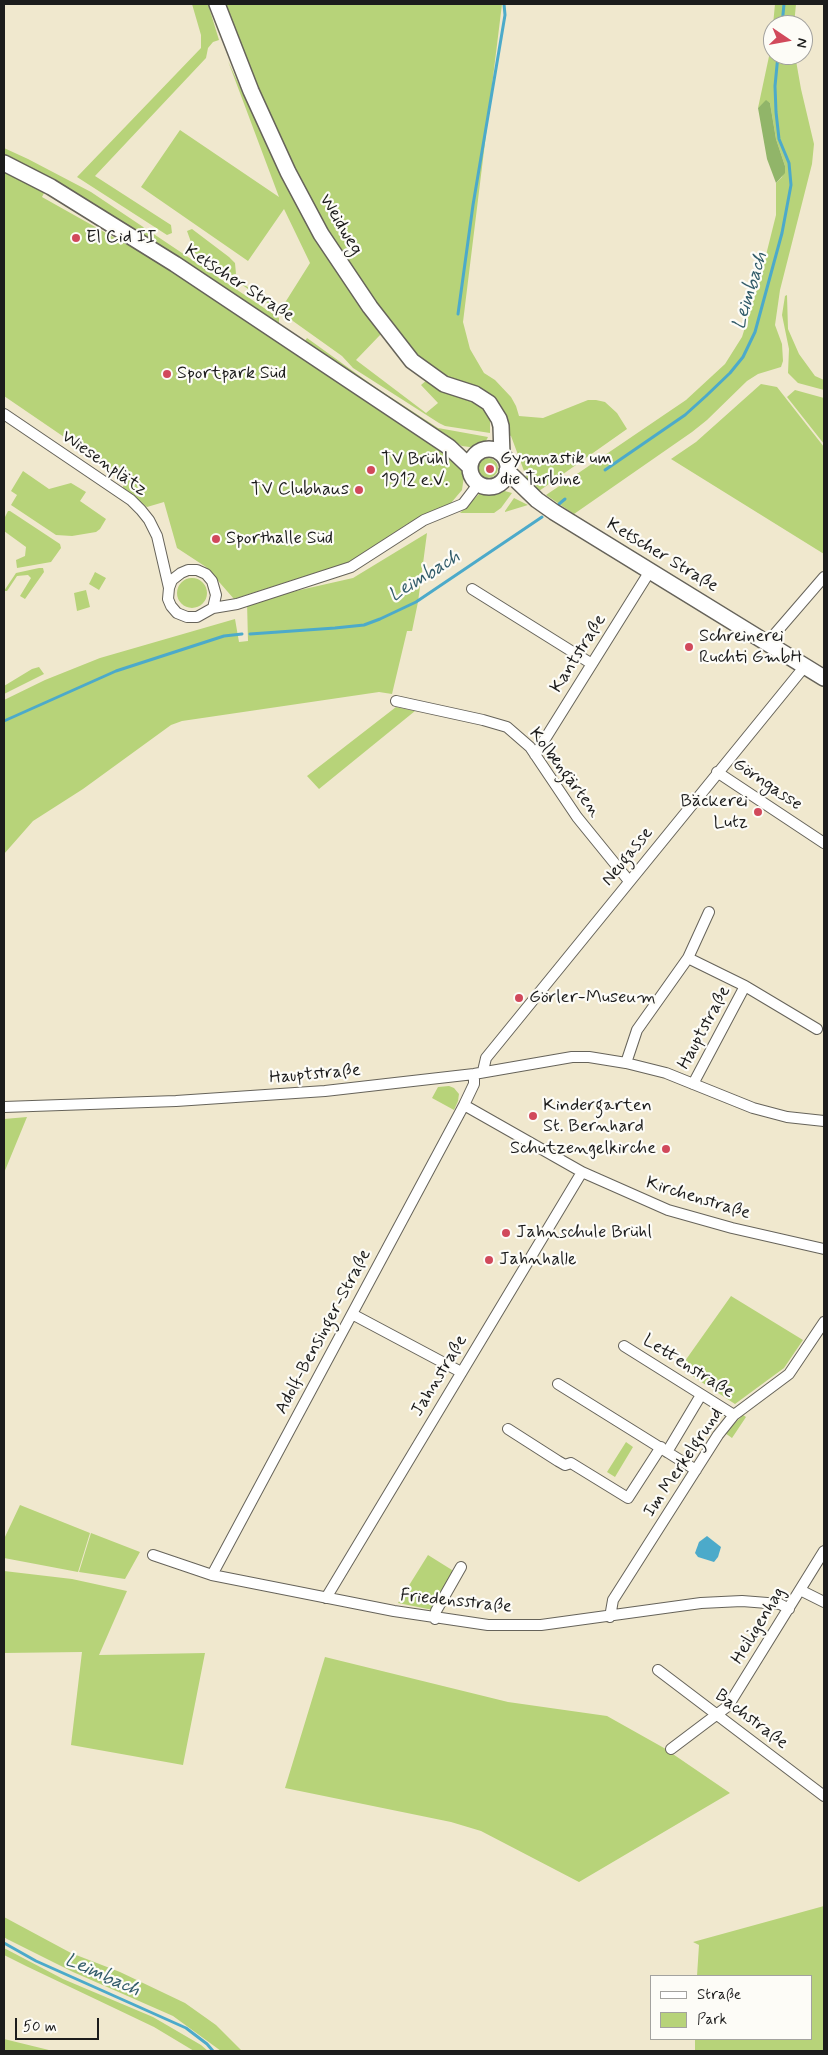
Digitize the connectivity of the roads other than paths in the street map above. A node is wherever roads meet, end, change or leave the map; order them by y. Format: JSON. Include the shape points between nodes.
{"nodes":[{"id":1,"x":217,"y":4,"type":"edge"},
{"id":2,"x":4,"y":163,"type":"edge"},
{"id":3,"x":4,"y":414,"type":"edge"},
{"id":4,"x":484,"y":456,"type":"junction"},
{"id":5,"x":507,"y":471,"type":"junction"},
{"id":6,"x":478,"y":484,"type":"junction"},
{"id":7,"x":498,"y":484,"type":"junction"},
{"id":8,"x":546,"y":506,"type":"junction"},
{"id":9,"x":650,"y":571,"type":"junction"},
{"id":10,"x":824,"y":578,"type":"edge"},
{"id":11,"x":169,"y":588,"type":"junction"},
{"id":12,"x":472,"y":589,"type":"dead end"},
{"id":13,"x":213,"y":608,"type":"junction"},
{"id":14,"x":767,"y":642,"type":"junction"},
{"id":15,"x":592,"y":664,"type":"junction"},
{"id":16,"x":805,"y":666,"type":"junction"},
{"id":17,"x":824,"y":678,"type":"edge"},
{"id":18,"x":396,"y":701,"type":"dead end"},
{"id":19,"x":535,"y":755,"type":"junction"},
{"id":20,"x":717,"y":772,"type":"junction"},
{"id":21,"x":824,"y":843,"type":"edge"},
{"id":22,"x":629,"y":881,"type":"junction"},
{"id":23,"x":709,"y":912,"type":"dead end"},
{"id":24,"x":688,"y":958,"type":"junction"},
{"id":25,"x":745,"y":986,"type":"junction"},
{"id":26,"x":817,"y":1029,"type":"dead end"},
{"id":27,"x":626,"y":1063,"type":"junction"},
{"id":28,"x":479,"y":1072,"type":"junction"},
{"id":29,"x":693,"y":1084,"type":"junction"},
{"id":30,"x":464,"y":1105,"type":"junction"},
{"id":31,"x":4,"y":1107,"type":"edge"},
{"id":32,"x":824,"y":1121,"type":"edge"},
{"id":33,"x":582,"y":1172,"type":"junction"},
{"id":34,"x":824,"y":1249,"type":"edge"},
{"id":35,"x":352,"y":1314,"type":"junction"},
{"id":36,"x":824,"y":1322,"type":"edge"},
{"id":37,"x":624,"y":1346,"type":"dead end"},
{"id":38,"x":461,"y":1372,"type":"junction"},
{"id":39,"x":558,"y":1384,"type":"dead end"},
{"id":40,"x":701,"y":1395,"type":"junction"},
{"id":41,"x":734,"y":1415,"type":"junction"},
{"id":42,"x":508,"y":1429,"type":"dead end"},
{"id":43,"x":664,"y":1450,"type":"junction"},
{"id":44,"x":696,"y":1470,"type":"junction"},
{"id":45,"x":824,"y":1551,"type":"edge"},
{"id":46,"x":153,"y":1555,"type":"dead end"},
{"id":47,"x":461,"y":1567,"type":"dead end"},
{"id":48,"x":212,"y":1575,"type":"junction"},
{"id":49,"x":800,"y":1590,"type":"junction"},
{"id":50,"x":326,"y":1598,"type":"junction"},
{"id":51,"x":824,"y":1602,"type":"edge"},
{"id":52,"x":789,"y":1609,"type":"junction"},
{"id":53,"x":610,"y":1617,"type":"junction"},
{"id":54,"x":435,"y":1619,"type":"junction"},
{"id":55,"x":658,"y":1670,"type":"dead end"},
{"id":56,"x":718,"y":1715,"type":"junction"},
{"id":57,"x":671,"y":1749,"type":"dead end"},
{"id":58,"x":824,"y":1796,"type":"edge"}],
"edges":[{"from":1,"to":4,"type":"main road","name":"Weidweg","via":[[250,92],[288,172],[321,234],[350,279],[412,361],[444,384],[485,399],[496,413],[502,426]]},
{"from":2,"to":4,"type":"main road","name":"Ketscher Straße","via":[[59,192],[175,264],[448,447]]},
{"from":3,"to":11,"type":"street","name":"Wiesenplätz","via":[[141,510],[157,536]]},
{"from":4,"to":5,"type":"main road","via":[[505,459]]},
{"from":4,"to":6,"type":"main road","via":[[471,473]]},
{"from":5,"to":7,"type":"main road"},
{"from":5,"to":8,"type":"main road","name":"Ketscher Straße"},
{"from":6,"to":7,"type":"main road"},
{"from":6,"to":13,"type":"street","name":"Wiesenplätz","via":[[463,504],[424,520],[351,567],[237,604]]},
{"from":7,"to":8,"type":"main road","name":"Ketscher Straße"},
{"from":8,"to":9,"type":"main road","name":"Ketscher Straße"},
{"from":9,"to":14,"type":"main road","name":"Ketscher Straße"},
{"from":9,"to":15,"type":"street","name":"Kantstraße"},
{"from":10,"to":14,"type":"street"},
{"from":11,"to":13,"type":"street","name":"Wiesenplätz","via":[[168,599],[177,613],[198,617]]},
{"from":11,"to":13,"type":"street","via":[[172,580],[181,573],[197,570],[206,574],[216,595]]},
{"from":12,"to":15,"type":"street"},
{"from":14,"to":16,"type":"main road","name":"Ketscher Straße"},
{"from":15,"to":19,"type":"street","name":"Kantstraße"},
{"from":16,"to":17,"type":"main road","name":"Ketscher Straße"},
{"from":16,"to":20,"type":"street","name":"Neugasse"},
{"from":18,"to":19,"type":"street","name":"Kolbengärten","via":[[507,727]]},
{"from":19,"to":22,"type":"street","name":"Kolbengärten"},
{"from":20,"to":21,"type":"street","name":"Görngasse"},
{"from":20,"to":22,"type":"street","name":"Neugasse"},
{"from":22,"to":28,"type":"street","name":"Neugasse","via":[[486,1058]]},
{"from":23,"to":24,"type":"street"},
{"from":24,"to":25,"type":"street","name":"Hauptstraße"},
{"from":24,"to":27,"type":"street","via":[[637,1030]]},
{"from":25,"to":26,"type":"street","name":"Hauptstraße"},
{"from":25,"to":29,"type":"street","name":"Hauptstraße"},
{"from":27,"to":28,"type":"street","name":"Hauptstraße","via":[[604,1058],[572,1057]]},
{"from":27,"to":29,"type":"street","name":"Hauptstraße"},
{"from":28,"to":30,"type":"street","name":"Neugasse"},
{"from":28,"to":31,"type":"street","name":"Hauptstraße","via":[[296,1094]]},
{"from":29,"to":32,"type":"street","name":"Hauptstraße","via":[[762,1110],[787,1117]]},
{"from":30,"to":33,"type":"street","name":"Kirchenstraße"},
{"from":30,"to":35,"type":"street","name":"Adolf-Bensinger-Straße"},
{"from":33,"to":34,"type":"street","name":"Kirchenstraße","via":[[668,1210]]},
{"from":33,"to":38,"type":"street","name":"Jahnstraße"},
{"from":35,"to":38,"type":"street"},
{"from":35,"to":48,"type":"street","name":"Adolf-Bensinger-Straße"},
{"from":36,"to":41,"type":"street","name":"Im Merkelgrund","via":[[789,1374]]},
{"from":37,"to":40,"type":"street","name":"Lettenstraße"},
{"from":38,"to":50,"type":"street","name":"Jahnstraße"},
{"from":39,"to":43,"type":"street"},
{"from":40,"to":41,"type":"street","name":"Lettenstraße"},
{"from":40,"to":43,"type":"street"},
{"from":41,"to":44,"type":"street","name":"Im Merkelgrund"},
{"from":42,"to":43,"type":"street","via":[[558,1461],[565,1465],[572,1463],[628,1498]]},
{"from":43,"to":44,"type":"street"},
{"from":44,"to":53,"type":"street","name":"Im Merkelgrund","via":[[613,1600]]},
{"from":45,"to":49,"type":"street","name":"Heiligenhag"},
{"from":46,"to":48,"type":"street","name":"Friedensstraße"},
{"from":47,"to":54,"type":"street","via":[[436,1611]]},
{"from":48,"to":50,"type":"street","name":"Friedensstraße"},
{"from":49,"to":51,"type":"street"},
{"from":49,"to":52,"type":"street","name":"Heiligenhag"},
{"from":50,"to":54,"type":"street","name":"Friedensstraße"},
{"from":52,"to":53,"type":"street","name":"Friedensstraße","via":[[780,1604],[742,1601],[701,1603]]},
{"from":52,"to":56,"type":"street","name":"Heiligenhag","via":[[738,1692]]},
{"from":53,"to":54,"type":"street","name":"Friedensstraße","via":[[541,1625],[488,1625]]},
{"from":55,"to":56,"type":"street","name":"Bachstraße"},
{"from":56,"to":57,"type":"street","name":"Heiligenhag"},
{"from":56,"to":58,"type":"street","name":"Bachstraße"}]}
